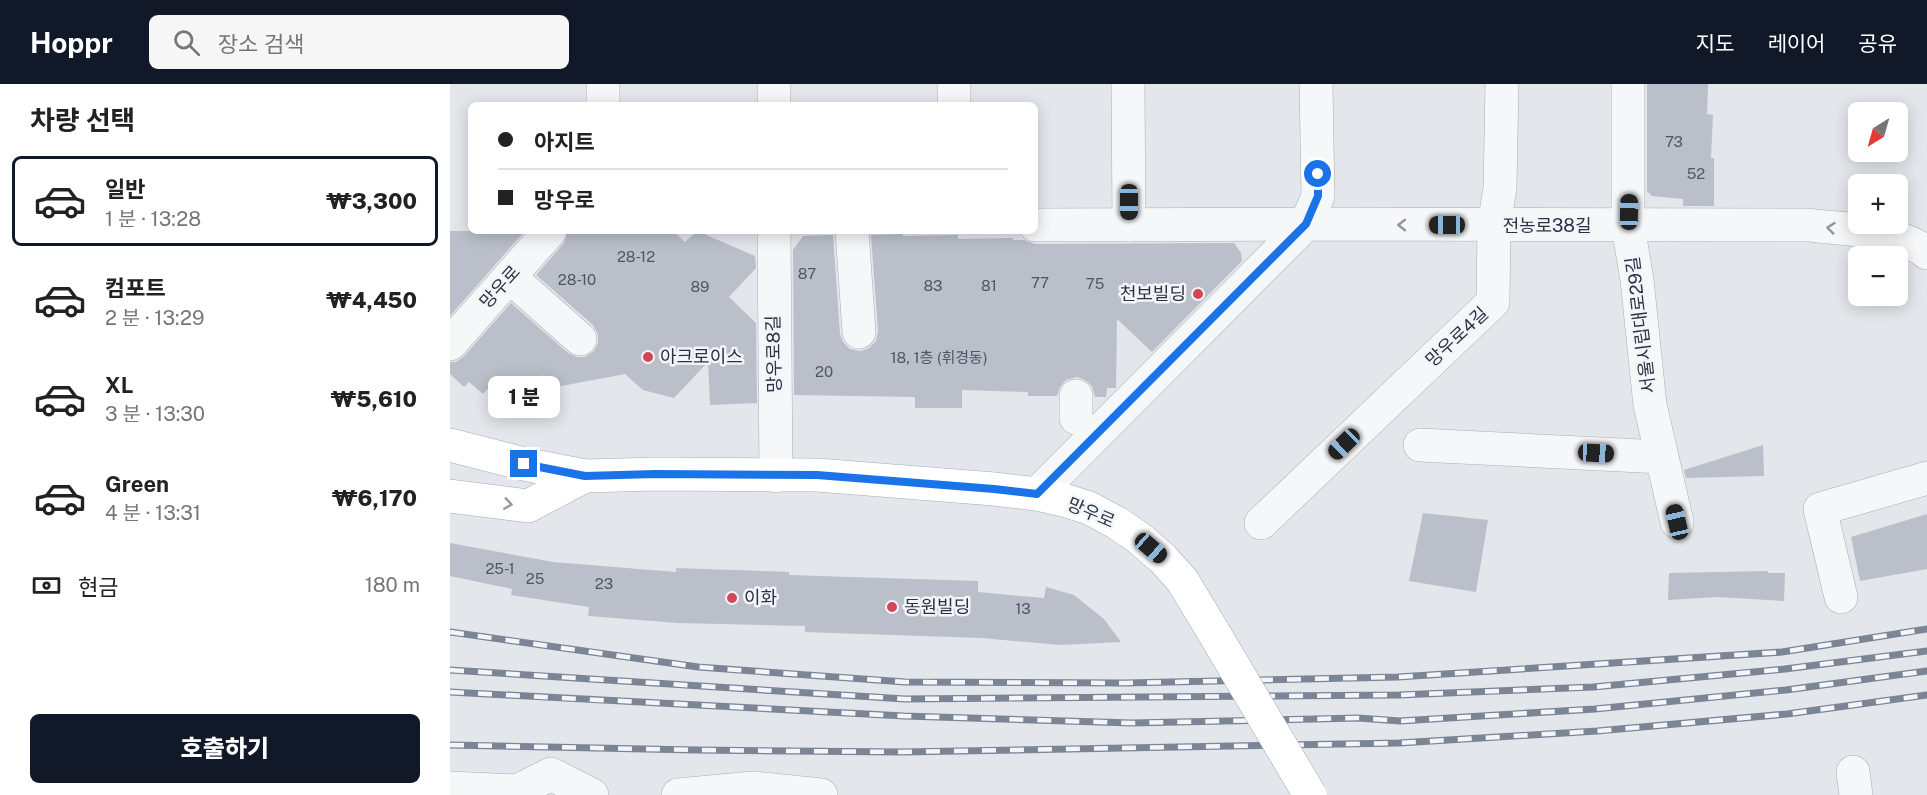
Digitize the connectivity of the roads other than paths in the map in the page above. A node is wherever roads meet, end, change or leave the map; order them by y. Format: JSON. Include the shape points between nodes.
{"nodes":[{"id":1,"x":603,"y":84,"type":"edge"},
{"id":2,"x":774,"y":84,"type":"edge"},
{"id":3,"x":954,"y":84,"type":"edge"},
{"id":4,"x":1128,"y":84,"type":"edge"},
{"id":5,"x":1316,"y":84,"type":"edge"},
{"id":6,"x":1502,"y":84,"type":"edge"},
{"id":7,"x":1628,"y":84,"type":"edge"},
{"id":8,"x":603,"y":102,"type":"edge"},
{"id":9,"x":774,"y":102,"type":"edge"},
{"id":10,"x":954,"y":102,"type":"edge"},
{"id":11,"x":1306,"y":224,"type":"junction"},
{"id":12,"x":1038,"y":225,"type":"edge"},
{"id":13,"x":1129,"y":225,"type":"junction"},
{"id":14,"x":1494,"y":225,"type":"junction"},
{"id":15,"x":1628,"y":226,"type":"junction"},
{"id":16,"x":547,"y":234,"type":"edge"},
{"id":17,"x":774,"y":234,"type":"edge"},
{"id":18,"x":852,"y":234,"type":"edge"},
{"id":19,"x":1925,"y":246,"type":"edge"},
{"id":20,"x":510,"y":277,"type":"junction"},
{"id":21,"x":859,"y":332,"type":"dead end"},
{"id":22,"x":580,"y":339,"type":"dead end"},
{"id":23,"x":450,"y":344,"type":"edge"},
{"id":24,"x":450,"y":445,"type":"edge"},
{"id":25,"x":1420,"y":445,"type":"dead end"},
{"id":26,"x":1662,"y":457,"type":"junction"},
{"id":27,"x":585,"y":476,"type":"junction"},
{"id":28,"x":776,"y":476,"type":"junction"},
{"id":29,"x":1927,"y":478,"type":"edge"},
{"id":30,"x":1037,"y":494,"type":"junction"},
{"id":31,"x":450,"y":496,"type":"edge"},
{"id":32,"x":1677,"y":522,"type":"dead end"},
{"id":33,"x":1261,"y":523,"type":"dead end"},
{"id":34,"x":1841,"y":597,"type":"dead end"},
{"id":35,"x":556,"y":784,"type":"edge"},
{"id":36,"x":462,"y":790,"type":"edge"},
{"id":37,"x":592,"y":795,"type":"edge"},
{"id":38,"x":678,"y":795,"type":"edge"},
{"id":39,"x":821,"y":795,"type":"edge"},
{"id":40,"x":1310,"y":795,"type":"edge"}],
"edges":[{"from":1,"to":8,"type":"street"},
{"from":2,"to":9,"type":"street"},
{"from":3,"to":10,"type":"street"},
{"from":4,"to":13,"type":"street"},
{"from":5,"to":11,"type":"street","via":[[1318,196]]},
{"from":6,"to":14,"type":"street","name":"망우로4길","via":[[1500,188]]},
{"from":7,"to":15,"type":"street","name":"서울시립대로29길"},
{"from":11,"to":13,"type":"street","name":"전농로38길"},
{"from":14,"to":11,"type":"street","name":"전농로38길","one_way":true},
{"from":11,"to":30,"type":"street","via":[[1117,395]]},
{"from":12,"to":13,"type":"street","name":"전농로38길"},
{"from":14,"to":15,"type":"street","name":"전농로38길"},
{"from":14,"to":33,"type":"street","name":"망우로4길","via":[[1493,302]]},
{"from":19,"to":15,"type":"street","name":"전농로38길","one_way":true,"via":[[1886,234],[1809,225]]},
{"from":15,"to":26,"type":"street","name":"서울시립대로29길","via":[[1650,405]]},
{"from":16,"to":20,"type":"street","name":"망우로"},
{"from":17,"to":28,"type":"street","name":"망우로8길"},
{"from":18,"to":21,"type":"street"},
{"from":20,"to":22,"type":"street"},
{"from":20,"to":23,"type":"street","name":"망우로"},
{"from":24,"to":27,"type":"main road","name":"망우로"},
{"from":25,"to":26,"type":"street"},
{"from":26,"to":32,"type":"street","name":"서울시립대로29길"},
{"from":27,"to":28,"type":"main road","name":"망우로"},
{"from":31,"to":27,"type":"main road","name":"망우로","one_way":true,"via":[[528,506]]},
{"from":28,"to":30,"type":"main road","name":"망우로","via":[[817,475]]},
{"from":29,"to":34,"type":"street","via":[[1820,509]]},
{"from":30,"to":40,"type":"main road","name":"망우로","bridge":true,"via":[[1089,508],[1139,538],[1163,559],[1182,580]]},
{"from":35,"to":36,"type":"street","via":[[517,791]]},
{"from":35,"to":37,"type":"street"},
{"from":38,"to":39,"type":"street","via":[[753,788]]}]}
